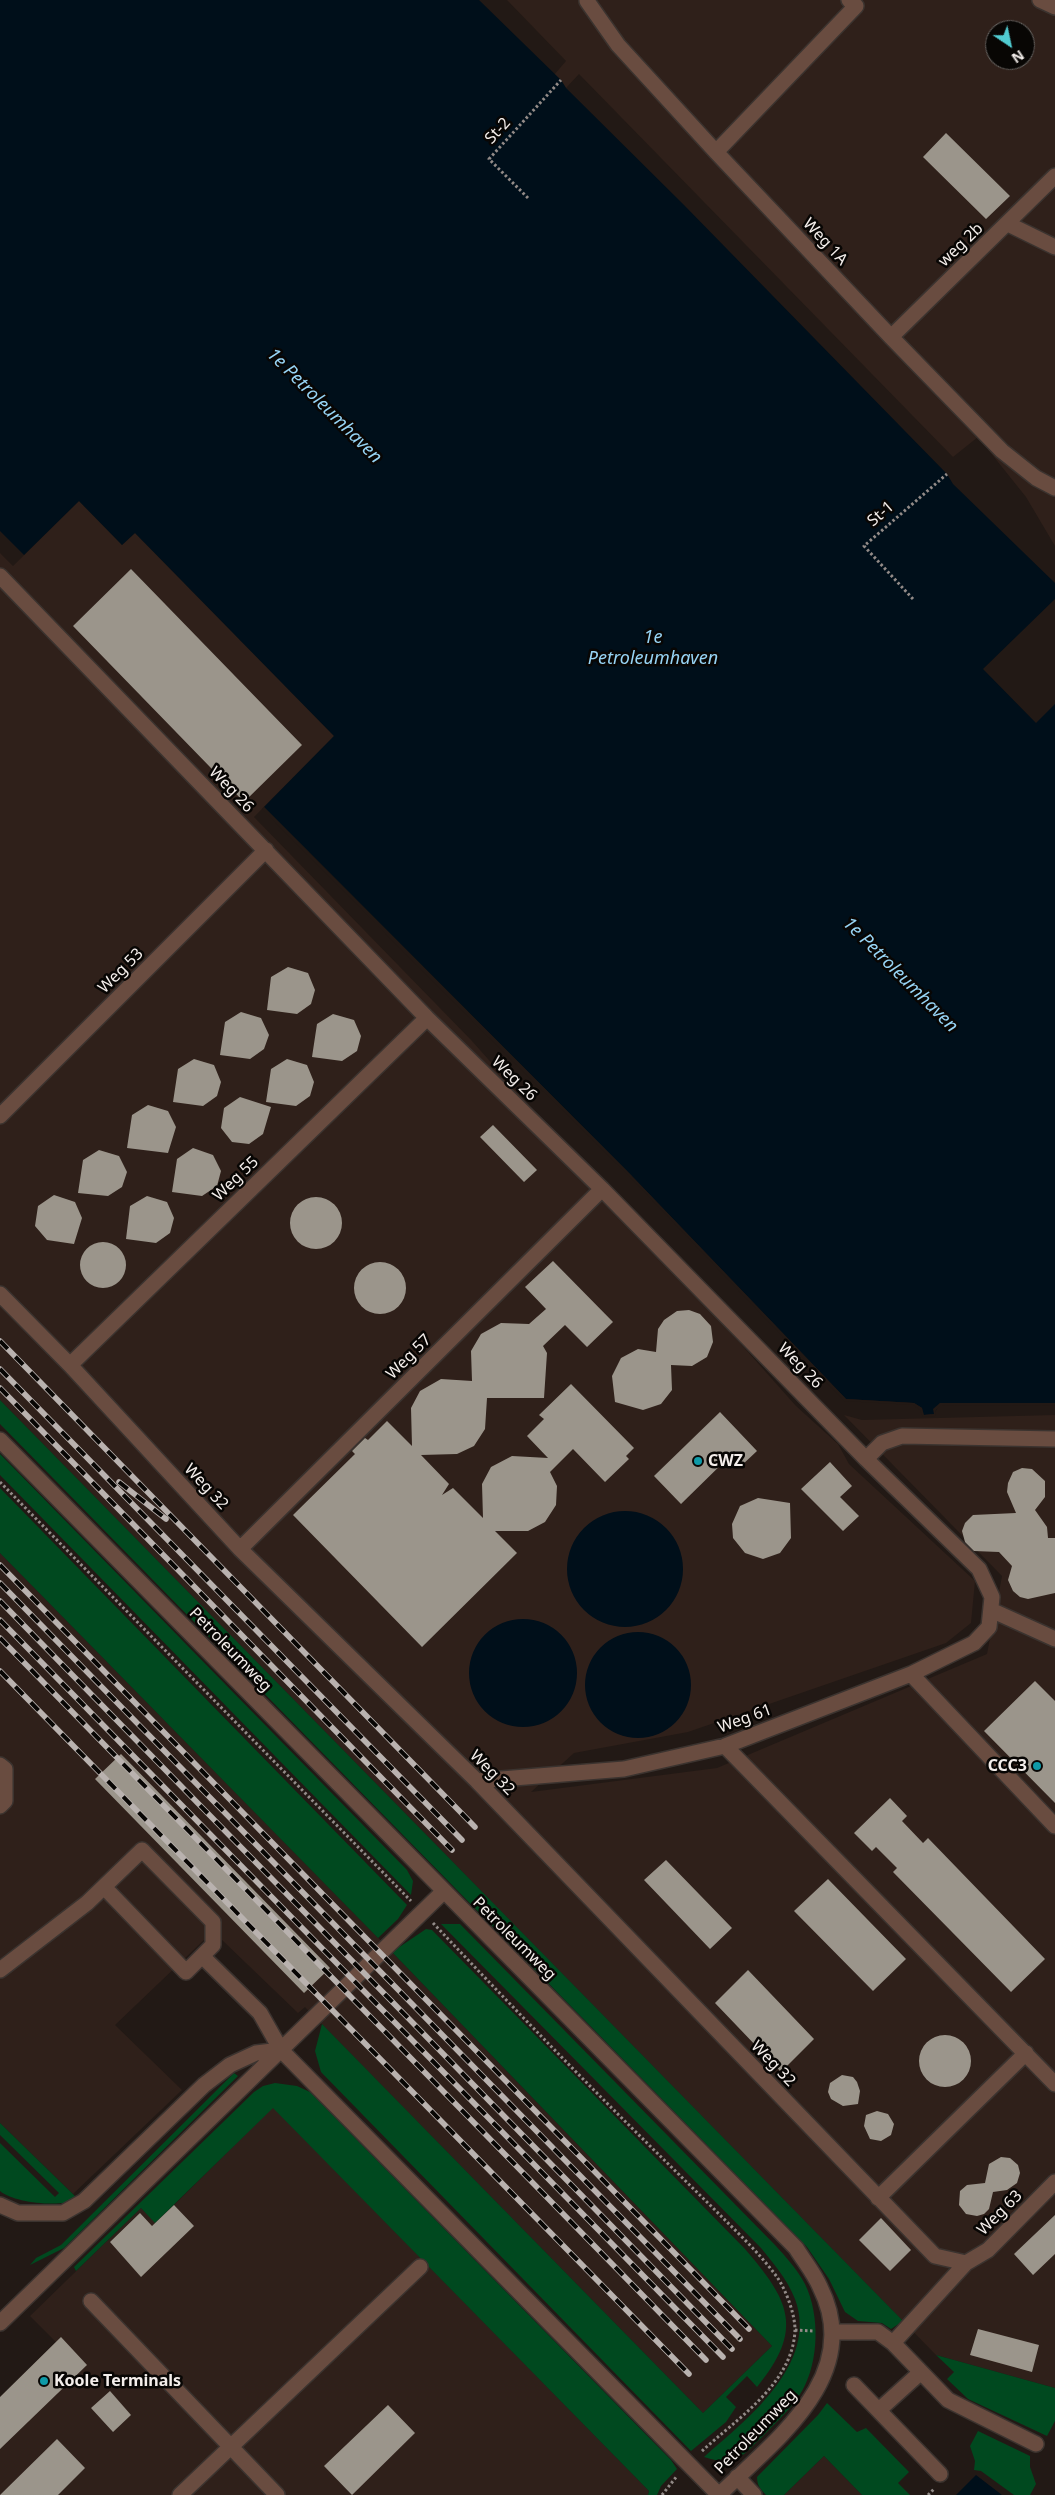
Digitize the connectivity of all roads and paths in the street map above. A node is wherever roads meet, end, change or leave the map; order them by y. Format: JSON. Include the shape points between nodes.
{"nodes":[{"id":1,"x":587,"y":0,"type":"edge"},
{"id":2,"x":849,"y":0,"type":"edge"},
{"id":3,"x":1040,"y":0,"type":"edge"},
{"id":4,"x":1055,"y":7,"type":"edge"},
{"id":5,"x":561,"y":80,"type":"dead end"},
{"id":6,"x":716,"y":152,"type":"junction"},
{"id":7,"x":1055,"y":176,"type":"edge"},
{"id":8,"x":528,"y":198,"type":"dead end"},
{"id":9,"x":1008,"y":224,"type":"junction"},
{"id":10,"x":1055,"y":247,"type":"edge"},
{"id":11,"x":891,"y":337,"type":"junction"},
{"id":12,"x":946,"y":474,"type":"dead end"},
{"id":13,"x":1055,"y":488,"type":"edge"},
{"id":14,"x":0,"y":576,"type":"edge"},
{"id":15,"x":913,"y":599,"type":"dead end"},
{"id":16,"x":266,"y":850,"type":"junction"},
{"id":17,"x":427,"y":1018,"type":"junction"},
{"id":18,"x":0,"y":1116,"type":"edge"},
{"id":19,"x":602,"y":1189,"type":"junction"},
{"id":20,"x":0,"y":1294,"type":"edge"},
{"id":21,"x":70,"y":1366,"type":"junction"},
{"id":22,"x":1055,"y":1439,"type":"edge"},
{"id":23,"x":0,"y":1440,"type":"edge"},
{"id":24,"x":866,"y":1459,"type":"junction"},
{"id":25,"x":0,"y":1482,"type":"edge"},
{"id":26,"x":240,"y":1549,"type":"junction"},
{"id":27,"x":991,"y":1610,"type":"junction"},
{"id":28,"x":1055,"y":1639,"type":"edge"},
{"id":29,"x":911,"y":1674,"type":"junction"},
{"id":30,"x":725,"y":1746,"type":"junction"},
{"id":31,"x":0,"y":1764,"type":"edge"},
{"id":32,"x":477,"y":1781,"type":"junction"},
{"id":33,"x":0,"y":1806,"type":"edge"},
{"id":34,"x":1055,"y":1826,"type":"edge"},
{"id":35,"x":104,"y":1887,"type":"junction"},
{"id":36,"x":443,"y":1892,"type":"junction"},
{"id":37,"x":422,"y":1912,"type":"junction"},
{"id":38,"x":202,"y":1956,"type":"junction"},
{"id":39,"x":0,"y":1970,"type":"edge"},
{"id":40,"x":281,"y":2050,"type":"junction"},
{"id":41,"x":1026,"y":2053,"type":"junction"},
{"id":42,"x":1055,"y":2084,"type":"edge"},
{"id":43,"x":1055,"y":2182,"type":"edge"},
{"id":44,"x":878,"y":2198,"type":"junction"},
{"id":45,"x":0,"y":2205,"type":"edge"},
{"id":46,"x":966,"y":2263,"type":"junction"},
{"id":47,"x":420,"y":2267,"type":"dead end"},
{"id":48,"x":91,"y":2301,"type":"dead end"},
{"id":49,"x":0,"y":2323,"type":"edge"},
{"id":50,"x":833,"y":2332,"type":"junction"},
{"id":51,"x":893,"y":2343,"type":"junction"},
{"id":52,"x":921,"y":2372,"type":"junction"},
{"id":53,"x":854,"y":2384,"type":"dead end"},
{"id":54,"x":879,"y":2410,"type":"junction"},
{"id":55,"x":1036,"y":2444,"type":"dead end"},
{"id":56,"x":231,"y":2447,"type":"junction"},
{"id":57,"x":688,"y":2464,"type":"junction"},
{"id":58,"x":940,"y":2474,"type":"dead end"},
{"id":59,"x":737,"y":2477,"type":"junction"},
{"id":60,"x":180,"y":2495,"type":"edge"},
{"id":61,"x":277,"y":2495,"type":"edge"},
{"id":62,"x":662,"y":2495,"type":"edge"},
{"id":63,"x":719,"y":2495,"type":"edge"},
{"id":64,"x":754,"y":2495,"type":"edge"}],
"edges":[{"from":1,"to":6,"type":"street","name":"Weg 1A","via":[[618,44]]},
{"from":2,"to":6,"type":"street","via":[[856,6]]},
{"from":3,"to":4,"type":"street"},
{"from":5,"to":8,"type":"path","name":"St-2","via":[[490,159]]},
{"from":6,"to":11,"type":"street","name":"Weg 1A"},
{"from":7,"to":9,"type":"street","name":"weg 2b"},
{"from":9,"to":10,"type":"street"},
{"from":9,"to":11,"type":"street","name":"weg 2b"},
{"from":11,"to":13,"type":"street","name":"Weg 1A","via":[[1002,451],[1036,478]]},
{"from":12,"to":15,"type":"path","name":"St-1","via":[[864,546]]},
{"from":14,"to":16,"type":"street","name":"Weg 26"},
{"from":16,"to":17,"type":"street","name":"Weg 26"},
{"from":16,"to":18,"type":"street","name":"Weg 53"},
{"from":17,"to":19,"type":"street","name":"Weg 26"},
{"from":17,"to":21,"type":"street","name":"Weg 55"},
{"from":19,"to":24,"type":"street","name":"Weg 26"},
{"from":19,"to":26,"type":"street","name":"Weg 57"},
{"from":20,"to":21,"type":"street","name":"Weg 32"},
{"from":21,"to":26,"type":"street","name":"Weg 32"},
{"from":22,"to":24,"type":"street","via":[[902,1436],[882,1443]]},
{"from":23,"to":36,"type":"street","name":"Petroleumweg"},
{"from":24,"to":27,"type":"street","name":"Weg 26","via":[[979,1569],[992,1597]]},
{"from":25,"to":37,"type":"path","name":"Petroleumweg"},
{"from":26,"to":32,"type":"street","name":"Weg 32"},
{"from":27,"to":28,"type":"street"},
{"from":27,"to":29,"type":"street","name":"Weg 61","via":[[989,1627],[974,1643]]},
{"from":29,"to":30,"type":"street","name":"Weg 61"},
{"from":29,"to":34,"type":"street"},
{"from":30,"to":32,"type":"street","name":"Weg 61","via":[[624,1769]]},
{"from":30,"to":41,"type":"street"},
{"from":31,"to":33,"type":"street","via":[[5,1769],[5,1801]]},
{"from":32,"to":44,"type":"street","name":"Weg 32"},
{"from":35,"to":38,"type":"street","via":[[186,1972]]},
{"from":35,"to":38,"type":"street","via":[[142,1850],[213,1922],[213,1945]]},
{"from":35,"to":39,"type":"street"},
{"from":36,"to":37,"type":"street"},
{"from":36,"to":50,"type":"street","name":"Petroleumweg","via":[[796,2248],[821,2288]]},
{"from":37,"to":40,"type":"street"},
{"from":37,"to":57,"type":"path","name":"Petroleumweg","via":[[748,2243],[778,2278],[784,2290],[795,2330],[788,2357],[776,2380],[733,2425]]},
{"from":38,"to":40,"type":"street","via":[[260,2013]]},
{"from":40,"to":45,"type":"street","via":[[256,2053],[230,2066],[204,2085],[84,2201],[62,2213],[18,2213]]},
{"from":40,"to":49,"type":"street"},
{"from":40,"to":57,"type":"street"},
{"from":41,"to":42,"type":"street"},
{"from":41,"to":44,"type":"street"},
{"from":43,"to":46,"type":"street","name":"Weg 63","via":[[988,2250]]},
{"from":44,"to":46,"type":"street","name":"Weg 32","via":[[935,2256]]},
{"from":46,"to":51,"type":"street","name":"Weg 63"},
{"from":47,"to":56,"type":"street"},
{"from":48,"to":56,"type":"street"},
{"from":50,"to":51,"type":"street","via":[[878,2332]]},
{"from":50,"to":59,"type":"street","name":"Petroleumweg","via":[[828,2363],[812,2399],[787,2429]]},
{"from":51,"to":52,"type":"street"},
{"from":52,"to":54,"type":"street"},
{"from":52,"to":55,"type":"street","via":[[960,2408]]},
{"from":53,"to":54,"type":"street"},
{"from":54,"to":58,"type":"street"},
{"from":56,"to":60,"type":"street"},
{"from":56,"to":61,"type":"street"},
{"from":57,"to":62,"type":"path","name":"Petroleumweg"},
{"from":57,"to":63,"type":"street"},
{"from":59,"to":63,"type":"street","name":"Petroleumweg"},
{"from":59,"to":64,"type":"street"}]}
